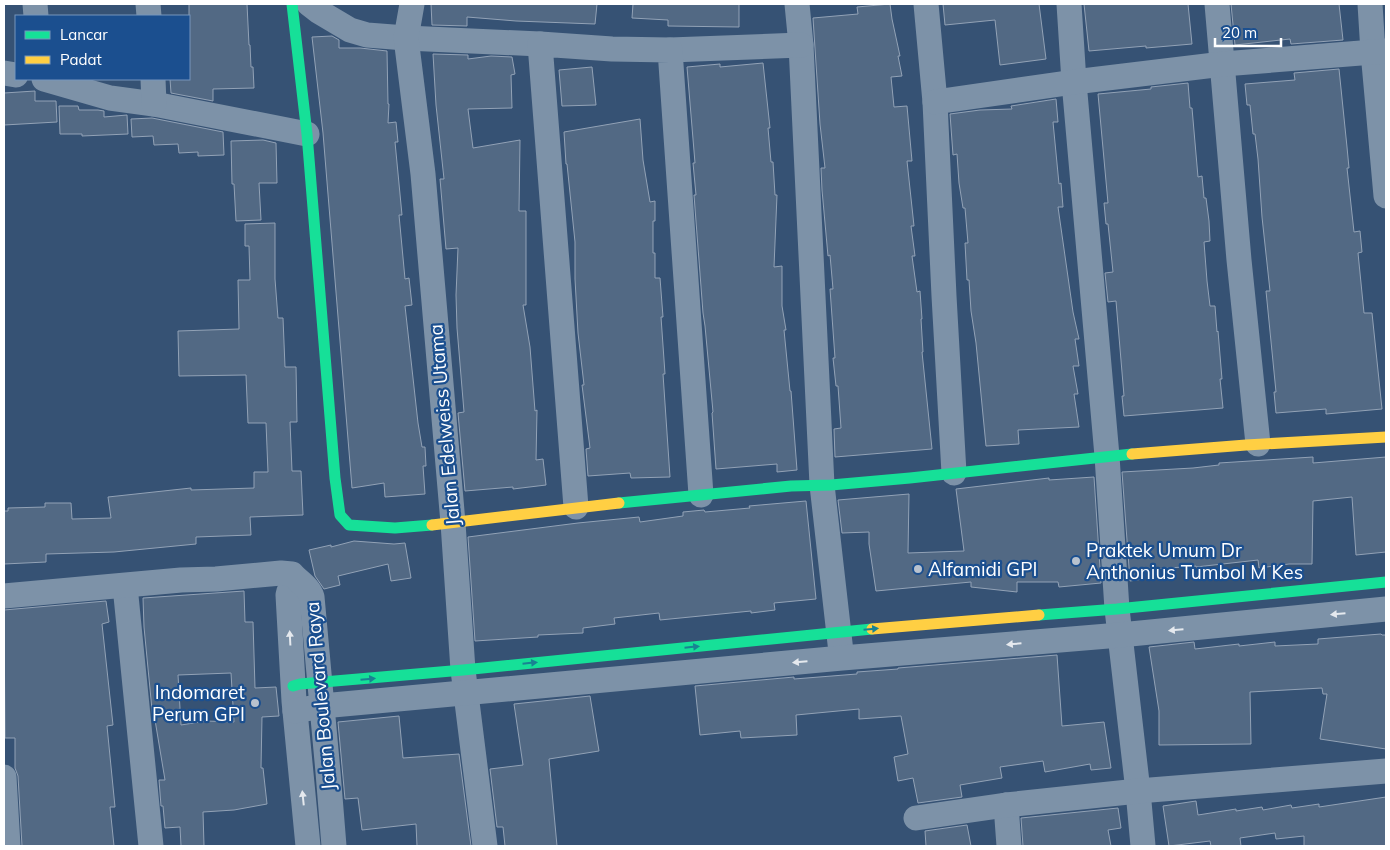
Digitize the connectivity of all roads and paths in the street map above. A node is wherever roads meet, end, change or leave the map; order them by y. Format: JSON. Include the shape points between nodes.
{"nodes":[{"id":1,"x":292,"y":4,"type":"edge"},
{"id":2,"x":309,"y":4,"type":"edge"},
{"id":3,"x":412,"y":4,"type":"edge"},
{"id":4,"x":797,"y":4,"type":"edge"},
{"id":5,"x":926,"y":4,"type":"edge"},
{"id":6,"x":1069,"y":4,"type":"edge"},
{"id":7,"x":1217,"y":4,"type":"edge"},
{"id":8,"x":1370,"y":4,"type":"edge"},
{"id":9,"x":406,"y":38,"type":"junction"},
{"id":10,"x":540,"y":44,"type":"junction"},
{"id":11,"x":801,"y":45,"type":"junction"},
{"id":12,"x":670,"y":50,"type":"junction"},
{"id":13,"x":1380,"y":52,"type":"edge"},
{"id":14,"x":1223,"y":64,"type":"junction"},
{"id":15,"x":46,"y":80,"type":"edge"},
{"id":16,"x":153,"y":80,"type":"edge"},
{"id":17,"x":1074,"y":82,"type":"junction"},
{"id":18,"x":935,"y":102,"type":"junction"},
{"id":19,"x":154,"y":104,"type":"junction"},
{"id":20,"x":306,"y":134,"type":"junction"},
{"id":21,"x":1386,"y":196,"type":"edge"},
{"id":22,"x":1386,"y":437,"type":"edge"},
{"id":23,"x":1258,"y":444,"type":"junction"},
{"id":24,"x":1107,"y":456,"type":"junction"},
{"id":25,"x":954,"y":473,"type":"junction"},
{"id":26,"x":822,"y":485,"type":"junction"},
{"id":27,"x":701,"y":495,"type":"junction"},
{"id":28,"x":576,"y":508,"type":"junction"},
{"id":29,"x":452,"y":523,"type":"junction"},
{"id":30,"x":298,"y":581,"type":"junction"},
{"id":31,"x":1386,"y":582,"type":"edge"},
{"id":32,"x":125,"y":586,"type":"junction"},
{"id":33,"x":4,"y":596,"type":"edge"},
{"id":34,"x":1117,"y":609,"type":"junction"},
{"id":35,"x":1386,"y":609,"type":"edge"},
{"id":36,"x":839,"y":632,"type":"junction"},
{"id":37,"x":1120,"y":635,"type":"junction"},
{"id":38,"x":842,"y":658,"type":"junction"},
{"id":39,"x":465,"y":682,"type":"junction"},
{"id":40,"x":293,"y":686,"type":"junction"},
{"id":41,"x":321,"y":695,"type":"junction"},
{"id":42,"x":295,"y":711,"type":"junction"},
{"id":43,"x":1386,"y":771,"type":"edge"},
{"id":44,"x":4,"y":777,"type":"edge"},
{"id":45,"x":1138,"y":791,"type":"junction"},
{"id":46,"x":1006,"y":805,"type":"junction"},
{"id":47,"x":916,"y":818,"type":"dead end"},
{"id":48,"x":8,"y":846,"type":"edge"},
{"id":49,"x":151,"y":846,"type":"edge"},
{"id":50,"x":308,"y":846,"type":"edge"},
{"id":51,"x":334,"y":846,"type":"edge"},
{"id":52,"x":484,"y":846,"type":"edge"},
{"id":53,"x":1009,"y":846,"type":"edge"},
{"id":54,"x":1143,"y":846,"type":"edge"}],
"edges":[{"from":1,"to":20,"type":"street"},
{"from":2,"to":9,"type":"street","via":[[350,30],[367,35]]},
{"from":3,"to":9,"type":"street","name":"Jalan Edelweiss Utama"},
{"from":4,"to":11,"type":"street"},
{"from":5,"to":18,"type":"street"},
{"from":6,"to":17,"type":"street"},
{"from":7,"to":14,"type":"street"},
{"from":8,"to":13,"type":"street"},
{"from":9,"to":10,"type":"street"},
{"from":9,"to":29,"type":"street","name":"Jalan Edelweiss Utama","via":[[423,174]]},
{"from":10,"to":12,"type":"street"},
{"from":10,"to":28,"type":"street"},
{"from":11,"to":12,"type":"street"},
{"from":11,"to":26,"type":"street"},
{"from":12,"to":27,"type":"street"},
{"from":13,"to":14,"type":"street"},
{"from":13,"to":21,"type":"street"},
{"from":14,"to":17,"type":"street"},
{"from":14,"to":23,"type":"street"},
{"from":15,"to":19,"type":"street","via":[[110,98]]},
{"from":16,"to":19,"type":"street"},
{"from":17,"to":18,"type":"street"},
{"from":17,"to":24,"type":"street"},
{"from":18,"to":25,"type":"street"},
{"from":19,"to":20,"type":"street"},
{"from":20,"to":29,"type":"street","via":[[340,515],[349,525],[364,527]]},
{"from":22,"to":23,"type":"street"},
{"from":23,"to":24,"type":"street"},
{"from":24,"to":25,"type":"street"},
{"from":24,"to":34,"type":"street"},
{"from":25,"to":26,"type":"street"},
{"from":26,"to":27,"type":"street"},
{"from":26,"to":36,"type":"street"},
{"from":27,"to":28,"type":"street"},
{"from":28,"to":29,"type":"street"},
{"from":29,"to":39,"type":"street","name":"Jalan Edelweiss Utama"},
{"from":30,"to":32,"type":"street","via":[[292,574],[281,572]]},
{"from":40,"to":30,"type":"street","name":"Jalan Boulevard Raya","one_way":true,"via":[[288,595]]},
{"from":30,"to":41,"type":"street","name":"Jalan Boulevard Raya","via":[[310,590],[312,596]]},
{"from":31,"to":34,"type":"street"},
{"from":32,"to":33,"type":"street"},
{"from":32,"to":49,"type":"street"},
{"from":36,"to":34,"type":"street","one_way":true},
{"from":34,"to":37,"type":"street"},
{"from":35,"to":37,"type":"street","one_way":true},
{"from":36,"to":38,"type":"street"},
{"from":39,"to":36,"type":"street","one_way":true},
{"from":37,"to":38,"type":"street","one_way":true},
{"from":37,"to":45,"type":"street"},
{"from":38,"to":39,"type":"street","one_way":true},
{"from":39,"to":41,"type":"street"},
{"from":39,"to":52,"type":"street","name":"Jalan Edelweiss Utama"},
{"from":40,"to":41,"type":"street","via":[[300,684]]},
{"from":40,"to":42,"type":"street","name":"Jalan Boulevard Raya"},
{"from":41,"to":42,"type":"street"},
{"from":41,"to":51,"type":"street","name":"Jalan Boulevard Raya"},
{"from":50,"to":42,"type":"street","name":"Jalan Boulevard Raya","one_way":true},
{"from":43,"to":45,"type":"street"},
{"from":44,"to":48,"type":"street"},
{"from":45,"to":46,"type":"street"},
{"from":45,"to":54,"type":"street"},
{"from":46,"to":47,"type":"street"},
{"from":46,"to":53,"type":"street"}]}
